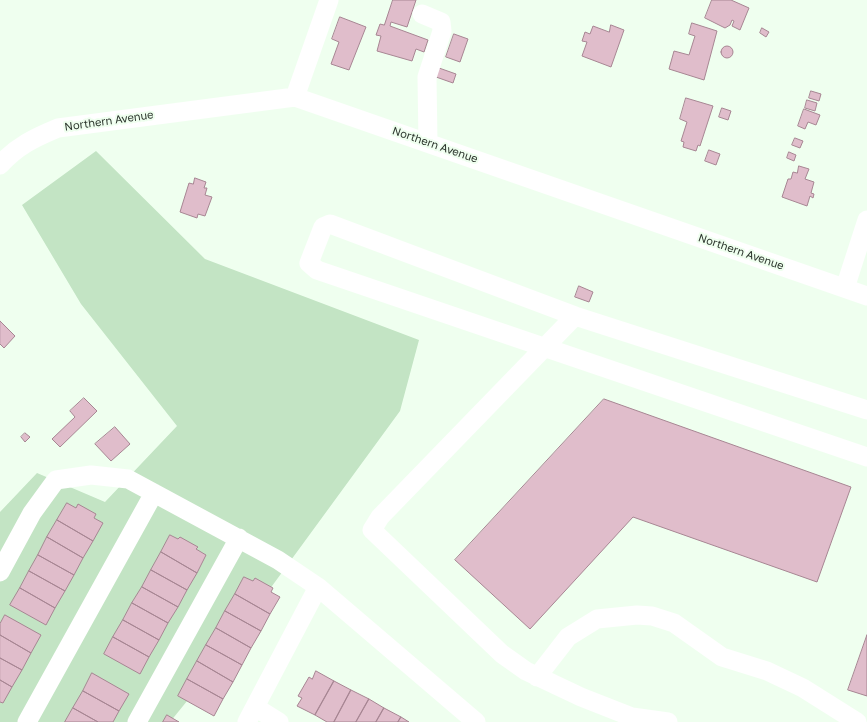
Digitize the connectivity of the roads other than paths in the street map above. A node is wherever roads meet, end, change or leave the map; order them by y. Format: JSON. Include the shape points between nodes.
{"nodes":[{"id":1,"x":329,"y":0,"type":"edge"},
{"id":2,"x":422,"y":14,"type":"dead end"},
{"id":3,"x":295,"y":97,"type":"junction"},
{"id":4,"x":428,"y":143,"type":"junction"},
{"id":5,"x":0,"y":166,"type":"edge"},
{"id":6,"x":867,"y":220,"type":"edge"},
{"id":7,"x":845,"y":288,"type":"junction"},
{"id":8,"x":867,"y":296,"type":"edge"},
{"id":9,"x":575,"y":316,"type":"junction"},
{"id":10,"x":544,"y":348,"type":"junction"},
{"id":11,"x":867,"y":410,"type":"edge"},
{"id":12,"x":867,"y":457,"type":"edge"},
{"id":13,"x":154,"y":493,"type":"junction"},
{"id":14,"x":239,"y":538,"type":"junction"},
{"id":15,"x":0,"y":572,"type":"edge"},
{"id":16,"x":318,"y":587,"type":"junction"},
{"id":17,"x":537,"y":677,"type":"junction"},
{"id":18,"x":251,"y":715,"type":"edge"},
{"id":19,"x":632,"y":719,"type":"edge"},
{"id":20,"x":27,"y":722,"type":"edge"},
{"id":21,"x":137,"y":722,"type":"edge"},
{"id":22,"x":279,"y":722,"type":"edge"},
{"id":23,"x":476,"y":722,"type":"edge"},
{"id":24,"x":668,"y":722,"type":"edge"},
{"id":25,"x":857,"y":722,"type":"edge"}],
"edges":[{"from":1,"to":3,"type":"street"},
{"from":2,"to":4,"type":"street","via":[[441,22],[442,30],[427,77]]},
{"from":3,"to":4,"type":"street","name":"Northern Avenue"},
{"from":3,"to":5,"type":"street","name":"Northern Avenue","via":[[58,128],[28,141]]},
{"from":4,"to":7,"type":"street","name":"Northern Avenue"},
{"from":6,"to":7,"type":"street"},
{"from":7,"to":8,"type":"street","name":"Northern Avenue"},
{"from":9,"to":10,"type":"street"},
{"from":9,"to":10,"type":"street","via":[[330,224],[324,227],[309,263],[317,270]]},
{"from":9,"to":11,"type":"street"},
{"from":10,"to":12,"type":"street"},
{"from":10,"to":17,"type":"street","via":[[380,517],[372,530],[502,654]]},
{"from":13,"to":14,"type":"street"},
{"from":13,"to":15,"type":"street","via":[[128,479],[91,475],[56,480],[32,514]]},
{"from":13,"to":20,"type":"street"},
{"from":14,"to":16,"type":"street"},
{"from":14,"to":21,"type":"street"},
{"from":16,"to":18,"type":"street"},
{"from":16,"to":23,"type":"street"},
{"from":17,"to":19,"type":"street"},
{"from":17,"to":25,"type":"street","via":[[568,637],[597,619],[652,616],[674,623],[722,657],[767,672],[803,688]]},
{"from":18,"to":22,"type":"street"},
{"from":19,"to":24,"type":"street"}]}
